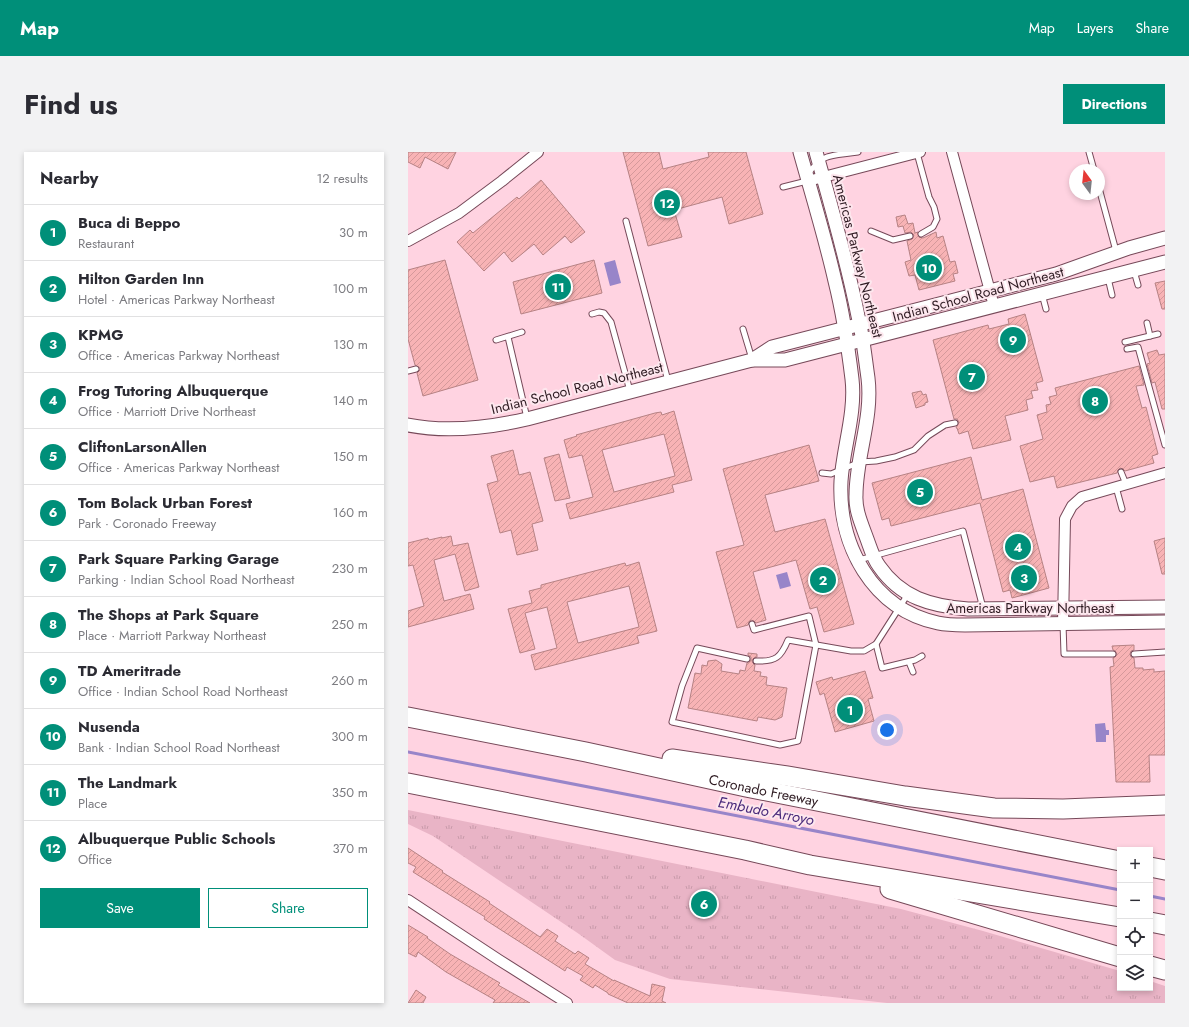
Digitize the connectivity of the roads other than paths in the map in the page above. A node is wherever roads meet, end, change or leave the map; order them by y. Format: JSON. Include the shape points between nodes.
{"nodes":[{"id":1,"x":538,"y":152,"type":"edge"},
{"id":2,"x":800,"y":152,"type":"edge"},
{"id":3,"x":858,"y":152,"type":"edge"},
{"id":4,"x":919,"y":152,"type":"edge"},
{"id":5,"x":952,"y":152,"type":"edge"},
{"id":6,"x":1089,"y":152,"type":"edge"},
{"id":7,"x":817,"y":156,"type":"edge"},
{"id":8,"x":1092,"y":164,"type":"edge"},
{"id":9,"x":823,"y":177,"type":"junction"},
{"id":10,"x":808,"y":178,"type":"junction"},
{"id":11,"x":783,"y":187,"type":"dead end"},
{"id":12,"x":1102,"y":200,"type":"edge"},
{"id":13,"x":626,"y":221,"type":"dead end"},
{"id":14,"x":871,"y":231,"type":"dead end"},
{"id":15,"x":921,"y":234,"type":"dead end"},
{"id":16,"x":910,"y":236,"type":"dead end"},
{"id":17,"x":1165,"y":238,"type":"edge"},
{"id":18,"x":408,"y":242,"type":"edge"},
{"id":19,"x":1116,"y":252,"type":"junction"},
{"id":20,"x":1165,"y":262,"type":"edge"},
{"id":21,"x":1165,"y":265,"type":"edge"},
{"id":22,"x":1136,"y":269,"type":"junction"},
{"id":23,"x":1108,"y":277,"type":"junction"},
{"id":24,"x":1138,"y":285,"type":"dead end"},
{"id":25,"x":990,"y":290,"type":"junction"},
{"id":26,"x":1042,"y":294,"type":"junction"},
{"id":27,"x":1112,"y":295,"type":"dead end"},
{"id":28,"x":994,"y":306,"type":"junction"},
{"id":29,"x":1046,"y":309,"type":"dead end"},
{"id":30,"x":592,"y":314,"type":"dead end"},
{"id":31,"x":1147,"y":323,"type":"dead end"},
{"id":32,"x":860,"y":324,"type":"junction"},
{"id":33,"x":844,"y":328,"type":"junction"},
{"id":34,"x":743,"y":329,"type":"dead end"},
{"id":35,"x":522,"y":332,"type":"dead end"},
{"id":36,"x":1158,"y":334,"type":"dead end"},
{"id":37,"x":1150,"y":336,"type":"junction"},
{"id":38,"x":508,"y":337,"type":"junction"},
{"id":39,"x":496,"y":340,"type":"dead end"},
{"id":40,"x":863,"y":341,"type":"junction"},
{"id":41,"x":1125,"y":342,"type":"dead end"},
{"id":42,"x":847,"y":345,"type":"junction"},
{"id":43,"x":1127,"y":349,"type":"dead end"},
{"id":44,"x":752,"y":360,"type":"junction"},
{"id":45,"x":416,"y":369,"type":"dead end"},
{"id":46,"x":408,"y":371,"type":"edge"},
{"id":47,"x":668,"y":382,"type":"junction"},
{"id":48,"x":630,"y":392,"type":"junction"},
{"id":49,"x":527,"y":419,"type":"junction"},
{"id":50,"x":955,"y":424,"type":"dead end"},
{"id":51,"x":408,"y":425,"type":"edge"},
{"id":52,"x":1165,"y":445,"type":"edge"},
{"id":53,"x":860,"y":462,"type":"junction"},
{"id":54,"x":843,"y":470,"type":"junction"},
{"id":55,"x":1121,"y":472,"type":"dead end"},
{"id":56,"x":822,"y":473,"type":"dead end"},
{"id":57,"x":1165,"y":473,"type":"edge"},
{"id":58,"x":1126,"y":484,"type":"junction"},
{"id":59,"x":1115,"y":486,"type":"junction"},
{"id":60,"x":1122,"y":509,"type":"dead end"},
{"id":61,"x":874,"y":556,"type":"junction"},
{"id":62,"x":857,"y":560,"type":"junction"},
{"id":63,"x":908,"y":594,"type":"junction"},
{"id":64,"x":1165,"y":607,"type":"edge"},
{"id":65,"x":900,"y":608,"type":"junction"},
{"id":66,"x":1063,"y":608,"type":"junction"},
{"id":67,"x":983,"y":609,"type":"junction"},
{"id":68,"x":1165,"y":622,"type":"edge"},
{"id":69,"x":752,"y":624,"type":"dead end"},
{"id":70,"x":1063,"y":624,"type":"junction"},
{"id":71,"x":876,"y":644,"type":"junction"},
{"id":72,"x":816,"y":645,"type":"junction"},
{"id":73,"x":1165,"y":652,"type":"edge"},
{"id":74,"x":1113,"y":654,"type":"dead end"},
{"id":75,"x":1134,"y":654,"type":"dead end"},
{"id":76,"x":922,"y":656,"type":"dead end"},
{"id":77,"x":747,"y":659,"type":"dead end"},
{"id":78,"x":756,"y":661,"type":"dead end"},
{"id":79,"x":909,"y":662,"type":"junction"},
{"id":80,"x":913,"y":672,"type":"dead end"},
{"id":81,"x":408,"y":717,"type":"edge"},
{"id":82,"x":586,"y":752,"type":"junction"},
{"id":83,"x":408,"y":783,"type":"edge"},
{"id":84,"x":1165,"y":805,"type":"edge"},
{"id":85,"x":1117,"y":860,"type":"edge"},
{"id":86,"x":810,"y":865,"type":"junction"},
{"id":87,"x":1153,"y":868,"type":"edge"},
{"id":88,"x":1165,"y":870,"type":"edge"},
{"id":89,"x":408,"y":900,"type":"edge"},
{"id":90,"x":1117,"y":916,"type":"edge"},
{"id":91,"x":1153,"y":923,"type":"edge"},
{"id":92,"x":1165,"y":925,"type":"edge"},
{"id":93,"x":1117,"y":956,"type":"edge"},
{"id":94,"x":1153,"y":967,"type":"edge"},
{"id":95,"x":1165,"y":970,"type":"edge"},
{"id":96,"x":567,"y":1003,"type":"edge"}],
"edges":[{"from":1,"to":18,"type":"street","via":[[459,213]]},
{"from":2,"to":10,"type":"street","name":"Americas Parkway Northeast"},
{"from":3,"to":7,"type":"lane"},
{"from":4,"to":9,"type":"street"},
{"from":4,"to":15,"type":"lane","via":[[929,197],[937,219],[933,227]]},
{"from":5,"to":25,"type":"street"},
{"from":6,"to":8,"type":"lane"},
{"from":7,"to":9,"type":"street","name":"Americas Parkway Northeast"},
{"from":7,"to":10,"type":"lane"},
{"from":9,"to":10,"type":"street"},
{"from":9,"to":32,"type":"street","name":"Americas Parkway Northeast"},
{"from":10,"to":11,"type":"lane"},
{"from":10,"to":33,"type":"street","name":"Americas Parkway Northeast","via":[[836,283]]},
{"from":12,"to":19,"type":"lane"},
{"from":13,"to":47,"type":"lane"},
{"from":14,"to":16,"type":"lane","via":[[893,240]]},
{"from":17,"to":19,"type":"street","name":"Indian School Road Northeast"},
{"from":19,"to":25,"type":"street","name":"Indian School Road Northeast","via":[[1056,274]]},
{"from":20,"to":22,"type":"street","name":"Indian School Road Northeast"},
{"from":21,"to":22,"type":"street"},
{"from":22,"to":23,"type":"street","name":"Indian School Road Northeast"},
{"from":22,"to":24,"type":"lane"},
{"from":23,"to":26,"type":"street","name":"Indian School Road Northeast"},
{"from":23,"to":27,"type":"lane"},
{"from":25,"to":28,"type":"street"},
{"from":25,"to":32,"type":"street","name":"Indian School Road Northeast"},
{"from":26,"to":28,"type":"street","name":"Indian School Road Northeast"},
{"from":26,"to":29,"type":"lane"},
{"from":28,"to":40,"type":"street","name":"Indian School Road Northeast"},
{"from":30,"to":48,"type":"lane","via":[[604,313],[611,322]]},
{"from":31,"to":37,"type":"lane"},
{"from":32,"to":33,"type":"street","name":"Indian School Road Northeast"},
{"from":32,"to":40,"type":"street","name":"Americas Parkway Northeast"},
{"from":33,"to":42,"type":"street","name":"Americas Parkway Northeast"},
{"from":33,"to":44,"type":"street","name":"Indian School Road Northeast","via":[[772,347]]},
{"from":34,"to":44,"type":"lane"},
{"from":35,"to":38,"type":"lane"},
{"from":36,"to":37,"type":"lane"},
{"from":37,"to":41,"type":"lane"},
{"from":38,"to":39,"type":"lane"},
{"from":38,"to":49,"type":"lane"},
{"from":40,"to":42,"type":"street","name":"Indian School Road Northeast"},
{"from":40,"to":53,"type":"street","name":"Americas Parkway Northeast","via":[[868,402]]},
{"from":42,"to":44,"type":"street","name":"Indian School Road Northeast","via":[[785,360]]},
{"from":42,"to":54,"type":"street","name":"Americas Parkway Northeast","via":[[852,402]]},
{"from":43,"to":52,"type":"lane","via":[[1138,347]]},
{"from":44,"to":47,"type":"street","name":"Indian School Road Northeast"},
{"from":45,"to":46,"type":"lane"},
{"from":47,"to":48,"type":"street","name":"Indian School Road Northeast"},
{"from":48,"to":49,"type":"street","name":"Indian School Road Northeast"},
{"from":49,"to":51,"type":"street","name":"Indian School Road Northeast","via":[[470,429]]},
{"from":50,"to":53,"type":"lane","via":[[945,425],[928,436],[914,450],[895,457]]},
{"from":53,"to":54,"type":"lane"},
{"from":53,"to":61,"type":"street","name":"Americas Parkway Northeast","via":[[856,496],[859,519]]},
{"from":54,"to":56,"type":"lane","via":[[831,474]]},
{"from":54,"to":62,"type":"street","name":"Americas Parkway Northeast","via":[[841,500],[844,524]]},
{"from":55,"to":58,"type":"lane"},
{"from":57,"to":58,"type":"street"},
{"from":58,"to":59,"type":"street"},
{"from":59,"to":60,"type":"lane"},
{"from":59,"to":66,"type":"street","via":[[1082,497],[1072,506],[1065,519]]},
{"from":61,"to":62,"type":"lane"},
{"from":61,"to":63,"type":"street","name":"Americas Parkway Northeast","via":[[890,580]]},
{"from":61,"to":67,"type":"lane","via":[[963,531]]},
{"from":62,"to":65,"type":"street","name":"Americas Parkway Northeast","via":[[867,578],[890,602]]},
{"from":63,"to":65,"type":"lane"},
{"from":63,"to":67,"type":"street","name":"Americas Parkway Northeast","via":[[930,604],[950,608]]},
{"from":64,"to":66,"type":"street","name":"Americas Parkway Northeast"},
{"from":65,"to":70,"type":"street","name":"Americas Parkway Northeast","via":[[939,624]]},
{"from":65,"to":71,"type":"lane"},
{"from":66,"to":67,"type":"street","name":"Americas Parkway Northeast"},
{"from":66,"to":70,"type":"street"},
{"from":68,"to":70,"type":"street","name":"Americas Parkway Northeast"},
{"from":69,"to":72,"type":"lane","via":[[754,630],[808,616]]},
{"from":70,"to":74,"type":"lane","via":[[1064,654]]},
{"from":71,"to":72,"type":"lane","via":[[864,651]]},
{"from":71,"to":79,"type":"lane","via":[[882,668]]},
{"from":72,"to":77,"type":"lane","via":[[798,741],[780,745],[672,722],[682,686],[697,648]]},
{"from":72,"to":78,"type":"lane","via":[[788,640],[783,652],[774,660]]},
{"from":73,"to":75,"type":"lane"},
{"from":76,"to":79,"type":"lane"},
{"from":79,"to":80,"type":"lane"},
{"from":81,"to":82,"type":"highway","name":"Coronado Freeway"},
{"from":82,"to":84,"type":"highway","via":[[679,760],[919,799],[994,808],[1063,809]]},
{"from":82,"to":85,"type":"highway","name":"Coronado Freeway"},
{"from":83,"to":86,"type":"highway"},
{"from":86,"to":90,"type":"highway"},
{"from":86,"to":93,"type":"highway"},
{"from":87,"to":88,"type":"highway"},
{"from":89,"to":96,"type":"street"},
{"from":91,"to":92,"type":"highway"},
{"from":94,"to":95,"type":"highway"}]}
